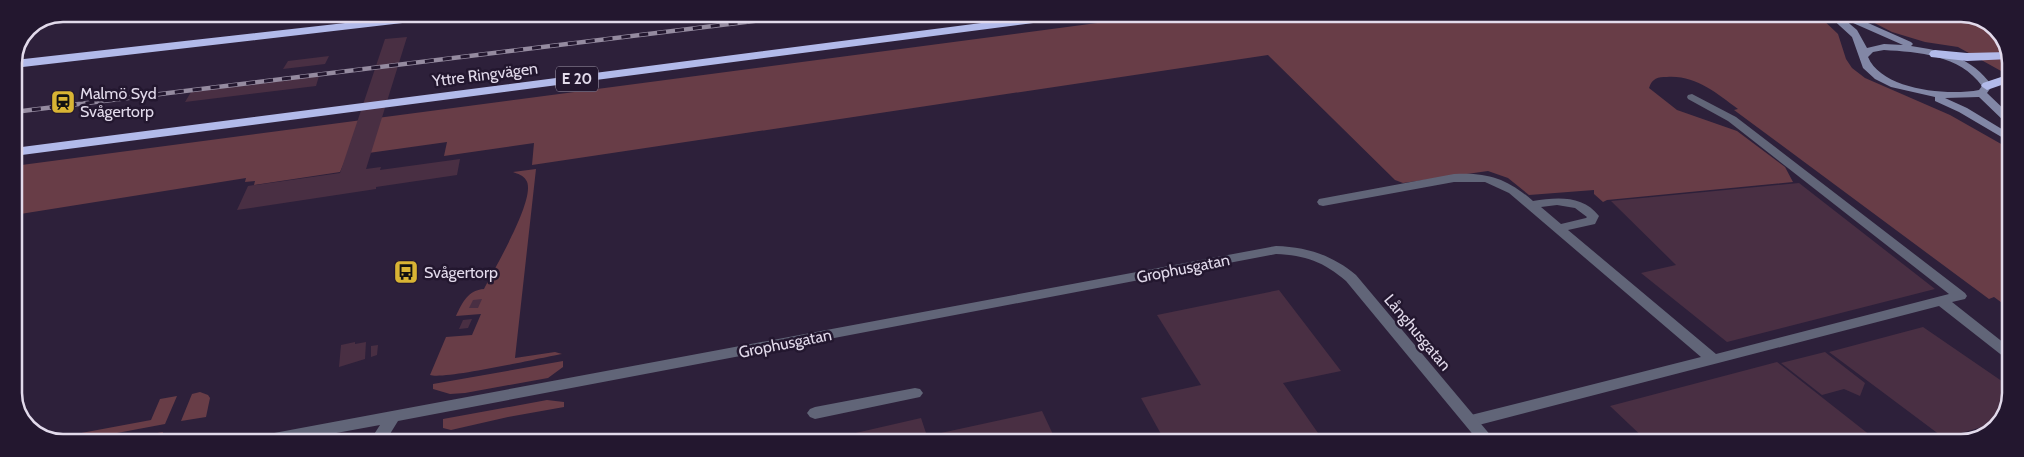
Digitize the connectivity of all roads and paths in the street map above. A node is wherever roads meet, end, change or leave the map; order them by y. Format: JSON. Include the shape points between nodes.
{"nodes":[{"id":1,"x":384,"y":22,"type":"edge"},
{"id":2,"x":1017,"y":22,"type":"edge"},
{"id":3,"x":1842,"y":22,"type":"edge"},
{"id":4,"x":1858,"y":22,"type":"edge"},
{"id":5,"x":1930,"y":52,"type":"junction"},
{"id":6,"x":1863,"y":56,"type":"junction"},
{"id":7,"x":2001,"y":56,"type":"edge"},
{"id":8,"x":22,"y":63,"type":"edge"},
{"id":9,"x":2001,"y":82,"type":"edge"},
{"id":10,"x":1985,"y":89,"type":"junction"},
{"id":11,"x":1925,"y":93,"type":"junction"},
{"id":12,"x":1692,"y":97,"type":"dead end"},
{"id":13,"x":2001,"y":113,"type":"edge"},
{"id":14,"x":2001,"y":134,"type":"edge"},
{"id":15,"x":22,"y":152,"type":"edge"},
{"id":16,"x":1323,"y":202,"type":"dead end"},
{"id":17,"x":1531,"y":205,"type":"junction"},
{"id":18,"x":1558,"y":228,"type":"junction"},
{"id":19,"x":1312,"y":253,"type":"joint"},
{"id":20,"x":1942,"y":301,"type":"junction"},
{"id":21,"x":2002,"y":348,"type":"edge"},
{"id":22,"x":1714,"y":360,"type":"junction"},
{"id":23,"x":915,"y":393,"type":"dead end"},
{"id":24,"x":815,"y":413,"type":"dead end"},
{"id":25,"x":392,"y":418,"type":"junction"},
{"id":26,"x":1470,"y":421,"type":"junction"},
{"id":27,"x":303,"y":434,"type":"edge"},
{"id":28,"x":383,"y":434,"type":"edge"},
{"id":29,"x":1482,"y":434,"type":"edge"}],
"edges":[{"from":1,"to":8,"type":"highway"},
{"from":2,"to":15,"type":"highway","name":"Yttre Ringvägen","number":"E 20"},
{"from":3,"to":6,"type":"main road","via":[[1860,39]]},
{"from":4,"to":5,"type":"main road"},
{"from":5,"to":6,"type":"main road","via":[[1884,47],[1870,50]]},
{"from":5,"to":7,"type":"highway","via":[[1967,57]]},
{"from":5,"to":10,"type":"main road","via":[[1972,69],[1983,77]]},
{"from":6,"to":11,"type":"main road","via":[[1863,63],[1885,80]]},
{"from":9,"to":10,"type":"highway"},
{"from":10,"to":11,"type":"main road","via":[[1959,97]]},
{"from":10,"to":13,"type":"main road","via":[[1990,103]]},
{"from":11,"to":14,"type":"main road"},
{"from":12,"to":20,"type":"street","via":[[1732,119],[1960,296]]},
{"from":16,"to":17,"type":"street","via":[[1469,177],[1499,182]]},
{"from":17,"to":18,"type":"street"},
{"from":17,"to":18,"type":"street","via":[[1558,201],[1575,203],[1593,216],[1592,221]]},
{"from":18,"to":22,"type":"street"},
{"from":19,"to":25,"type":"street","name":"Grophusgatan","via":[[1276,250]]},
{"from":19,"to":26,"type":"street","name":"Långhusgatan","via":[[1329,260],[1351,278]]},
{"from":20,"to":21,"type":"street"},
{"from":20,"to":22,"type":"street"},
{"from":22,"to":26,"type":"street"},
{"from":23,"to":24,"type":"street"},
{"from":25,"to":27,"type":"street","name":"Grophusgatan"},
{"from":25,"to":28,"type":"street"},
{"from":26,"to":29,"type":"street","name":"Långhusgatan"}]}
